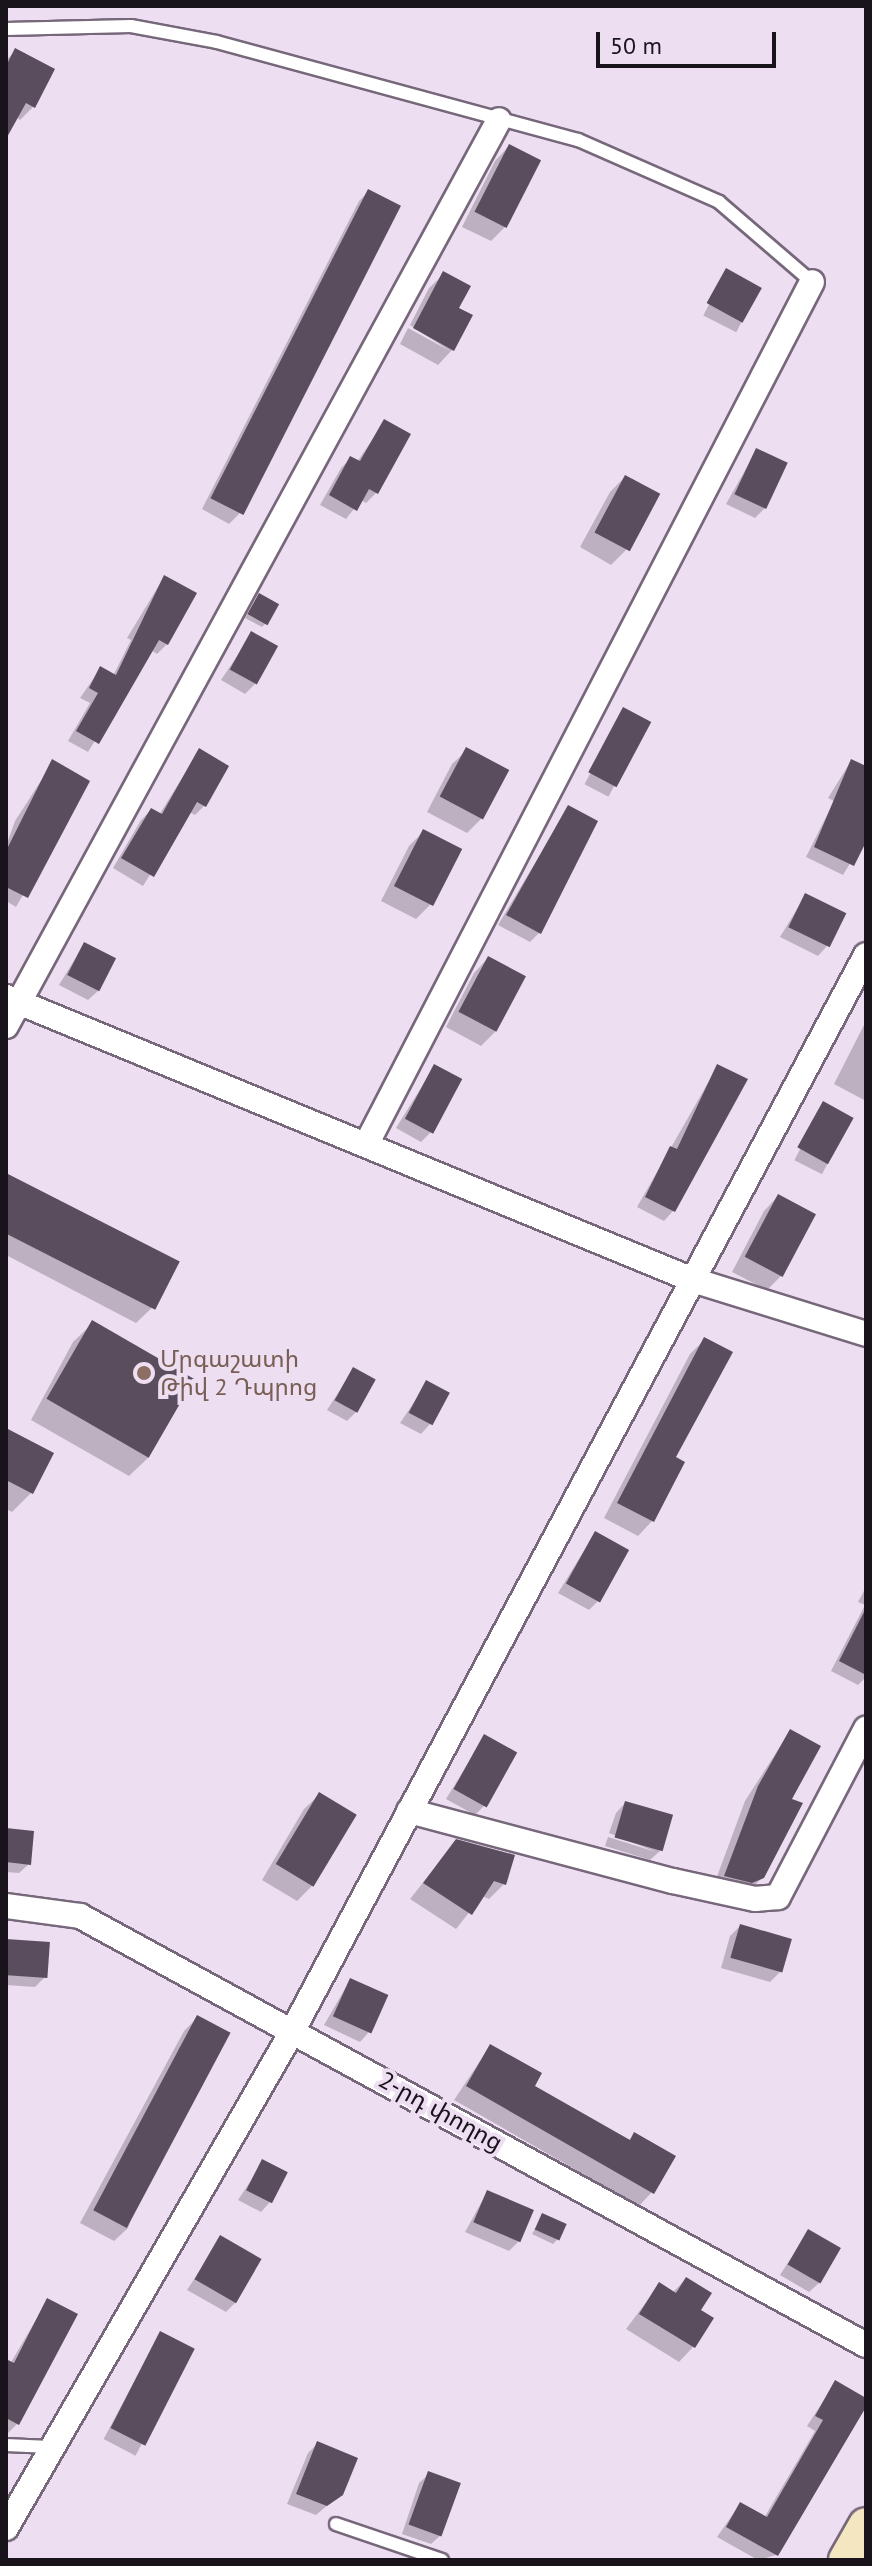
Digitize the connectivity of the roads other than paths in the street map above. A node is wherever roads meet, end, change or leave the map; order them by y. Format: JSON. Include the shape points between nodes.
{"nodes":[{"id":1,"x":6,"y":29,"type":"edge"},
{"id":2,"x":499,"y":120,"type":"junction"},
{"id":3,"x":812,"y":282,"type":"joint"},
{"id":4,"x":866,"y":955,"type":"edge"},
{"id":5,"x":12,"y":999,"type":"edge"},
{"id":6,"x":6,"y":1026,"type":"edge"},
{"id":7,"x":367,"y":1143,"type":"junction"},
{"id":8,"x":693,"y":1280,"type":"junction"},
{"id":9,"x":866,"y":1334,"type":"edge"},
{"id":10,"x":866,"y":1729,"type":"edge"},
{"id":11,"x":409,"y":1811,"type":"junction"},
{"id":12,"x":6,"y":1906,"type":"edge"},
{"id":13,"x":293,"y":2030,"type":"junction"},
{"id":14,"x":866,"y":2345,"type":"edge"},
{"id":15,"x":6,"y":2445,"type":"edge"},
{"id":16,"x":50,"y":2447,"type":"junction"},
{"id":17,"x":336,"y":2524,"type":"dead end"},
{"id":18,"x":866,"y":2525,"type":"edge"},
{"id":19,"x":6,"y":2528,"type":"edge"},
{"id":20,"x":442,"y":2560,"type":"edge"},
{"id":21,"x":846,"y":2560,"type":"edge"}],
"edges":[{"from":1,"to":2,"type":"lane","via":[[78,23],[131,26],[217,42]]},
{"from":2,"to":3,"type":"lane","via":[[578,140],[719,202]]},
{"from":2,"to":5,"type":"street"},
{"from":3,"to":7,"type":"street"},
{"from":4,"to":8,"type":"street"},
{"from":5,"to":6,"type":"street"},
{"from":5,"to":7,"type":"street"},
{"from":7,"to":8,"type":"street"},
{"from":8,"to":9,"type":"street"},
{"from":8,"to":11,"type":"street"},
{"from":10,"to":11,"type":"street","via":[[778,1897],[755,1899],[673,1881]]},
{"from":11,"to":13,"type":"street"},
{"from":12,"to":13,"type":"street","name":"2-րդ փողոց","via":[[80,1916]]},
{"from":13,"to":14,"type":"street","name":"2-րդ փողոց"},
{"from":13,"to":16,"type":"street"},
{"from":15,"to":16,"type":"lane"},
{"from":16,"to":19,"type":"street"},
{"from":17,"to":20,"type":"lane"},
{"from":18,"to":21,"type":"street"}]}
